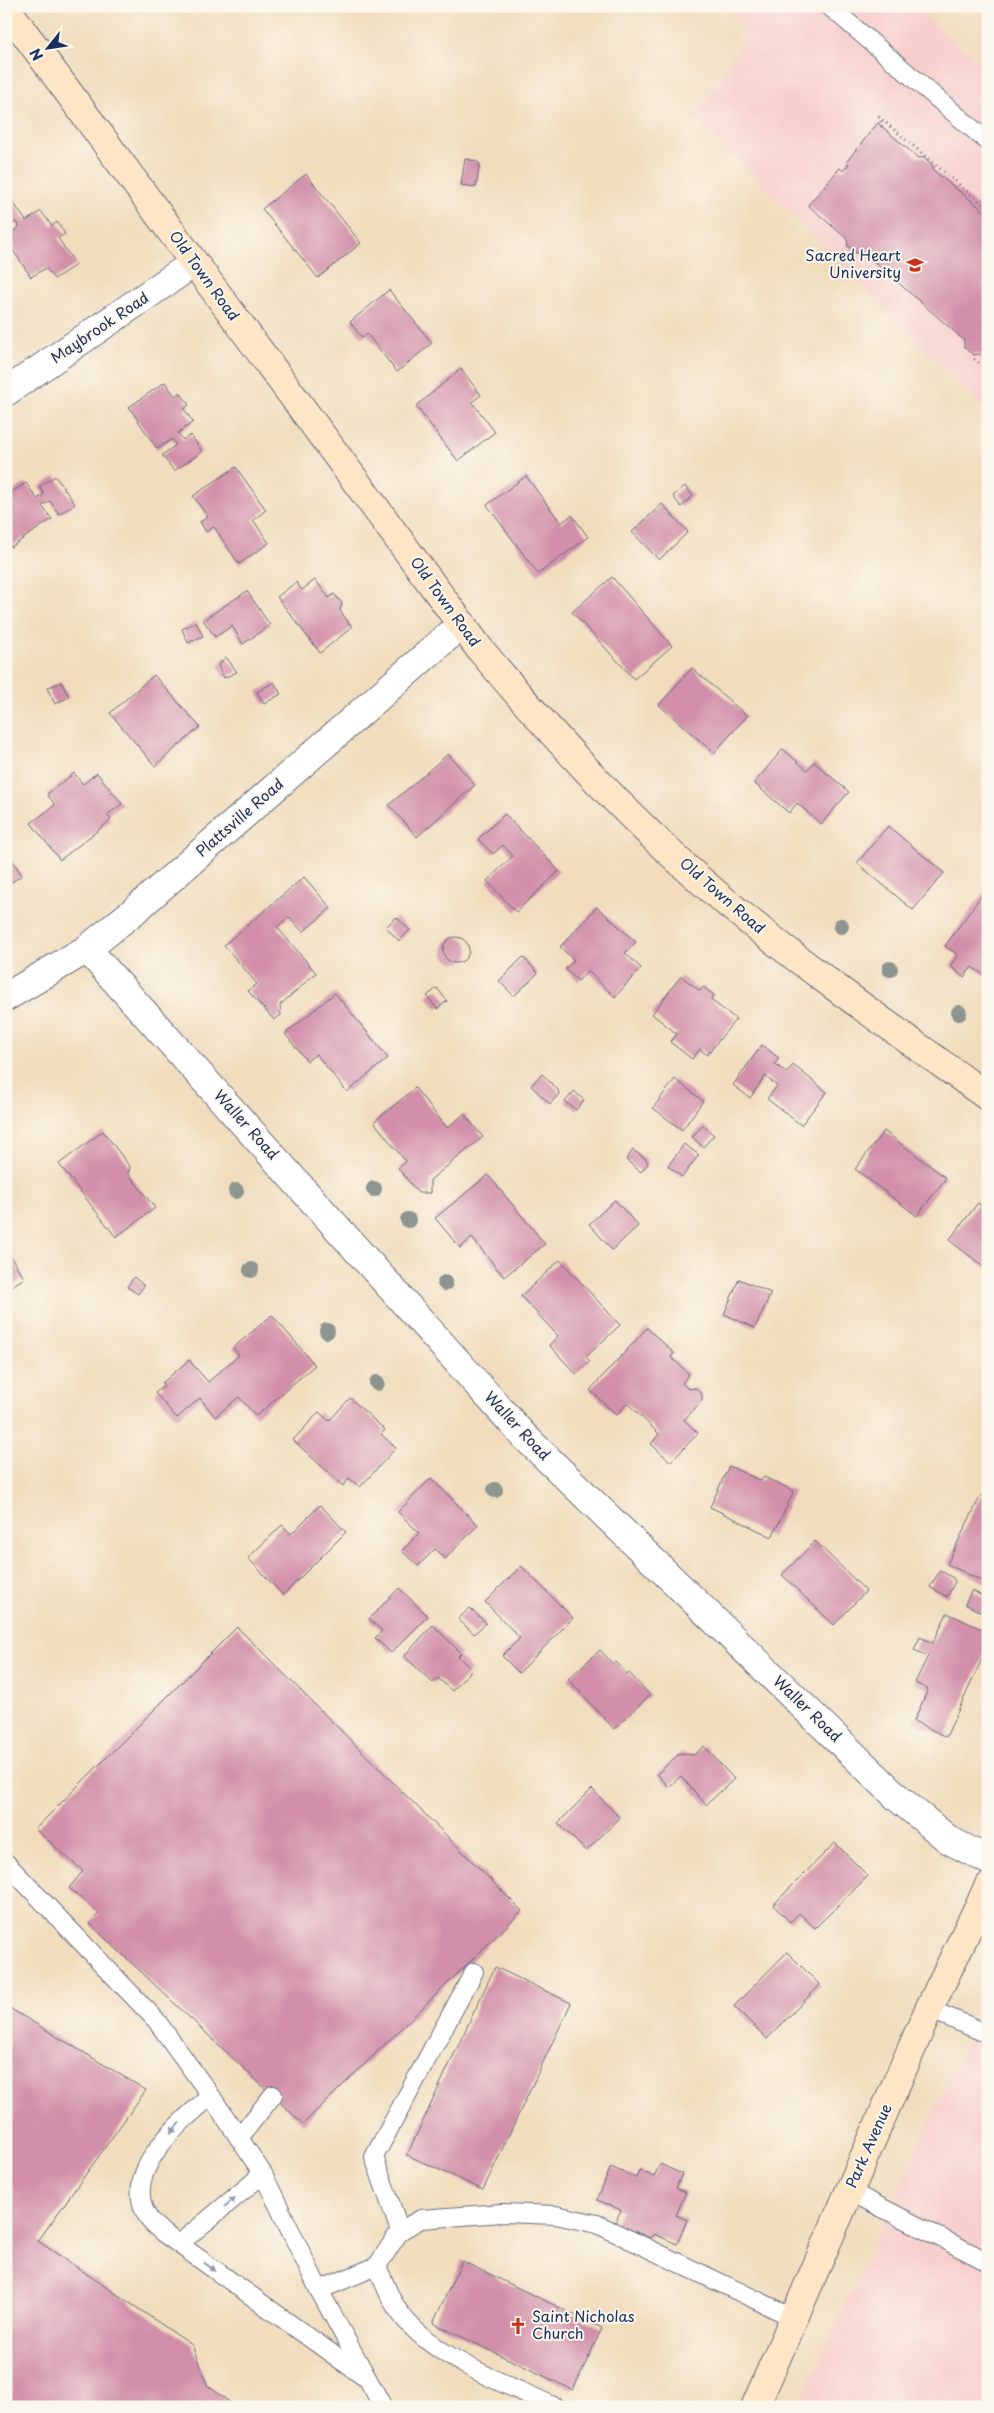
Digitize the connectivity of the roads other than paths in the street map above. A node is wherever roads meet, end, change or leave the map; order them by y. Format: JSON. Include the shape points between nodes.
{"nodes":[{"id":1,"x":829,"y":6,"type":"edge"},
{"id":2,"x":6,"y":8,"type":"edge"},
{"id":3,"x":988,"y":142,"type":"edge"},
{"id":4,"x":194,"y":264,"type":"junction"},
{"id":5,"x":6,"y":392,"type":"edge"},
{"id":6,"x":462,"y":624,"type":"junction"},
{"id":7,"x":87,"y":949,"type":"junction"},
{"id":8,"x":6,"y":997,"type":"edge"},
{"id":9,"x":988,"y":1097,"type":"edge"},
{"id":10,"x":988,"y":1860,"type":"edge"},
{"id":11,"x":6,"y":1863,"type":"edge"},
{"id":12,"x":988,"y":1887,"type":"edge"},
{"id":13,"x":474,"y":1972,"type":"dead end"},
{"id":14,"x":930,"y":2009,"type":"junction"},
{"id":15,"x":988,"y":2034,"type":"edge"},
{"id":16,"x":273,"y":2095,"type":"dead end"},
{"id":17,"x":211,"y":2096,"type":"junction"},
{"id":18,"x":239,"y":2138,"type":"junction"},
{"id":19,"x":263,"y":2174,"type":"junction"},
{"id":20,"x":849,"y":2191,"type":"junction"},
{"id":21,"x":400,"y":2231,"type":"junction"},
{"id":22,"x":179,"y":2244,"type":"junction"},
{"id":23,"x":988,"y":2262,"type":"edge"},
{"id":24,"x":377,"y":2266,"type":"junction"},
{"id":25,"x":319,"y":2290,"type":"junction"},
{"id":26,"x":794,"y":2318,"type":"junction"},
{"id":27,"x":367,"y":2379,"type":"junction"},
{"id":28,"x":383,"y":2407,"type":"edge"},
{"id":29,"x":556,"y":2407,"type":"edge"},
{"id":30,"x":755,"y":2407,"type":"edge"}],
"edges":[{"from":1,"to":3,"type":"lane"},
{"from":2,"to":4,"type":"main road","name":"Old Town Road"},
{"from":4,"to":5,"type":"street","name":"Maybrook Road"},
{"from":4,"to":6,"type":"main road","name":"Old Town Road"},
{"from":6,"to":7,"type":"street","name":"Plattsville Road"},
{"from":6,"to":9,"type":"main road","name":"Old Town Road","via":[[540,721],[612,798],[720,897],[808,968]]},
{"from":7,"to":8,"type":"street","name":"Plattsville Road"},
{"from":7,"to":10,"type":"street","name":"Waller Road","via":[[524,1436],[898,1798],[950,1840]]},
{"from":11,"to":17,"type":"lane","via":[[156,2020]]},
{"from":12,"to":14,"type":"main road","name":"Park Avenue"},
{"from":13,"to":21,"type":"lane","via":[[374,2157]]},
{"from":14,"to":15,"type":"lane"},
{"from":14,"to":20,"type":"main road","name":"Park Avenue"},
{"from":16,"to":18,"type":"lane"},
{"from":17,"to":18,"type":"lane"},
{"from":17,"to":22,"type":"lane","one_way":true,"via":[[177,2124],[155,2152],[143,2177],[142,2200],[148,2218]]},
{"from":18,"to":19,"type":"lane"},
{"from":22,"to":19,"type":"lane","one_way":true},
{"from":19,"to":25,"type":"lane"},
{"from":20,"to":23,"type":"lane"},
{"from":20,"to":26,"type":"main road","name":"Park Avenue"},
{"from":21,"to":24,"type":"lane"},
{"from":21,"to":26,"type":"lane","via":[[422,2219],[502,2213],[556,2215],[597,2224]]},
{"from":22,"to":27,"type":"lane","one_way":true},
{"from":24,"to":25,"type":"lane"},
{"from":24,"to":29,"type":"lane","via":[[396,2307],[415,2331],[441,2352]]},
{"from":25,"to":27,"type":"lane"},
{"from":26,"to":30,"type":"main road","name":"Park Avenue"},
{"from":27,"to":28,"type":"lane"}]}
